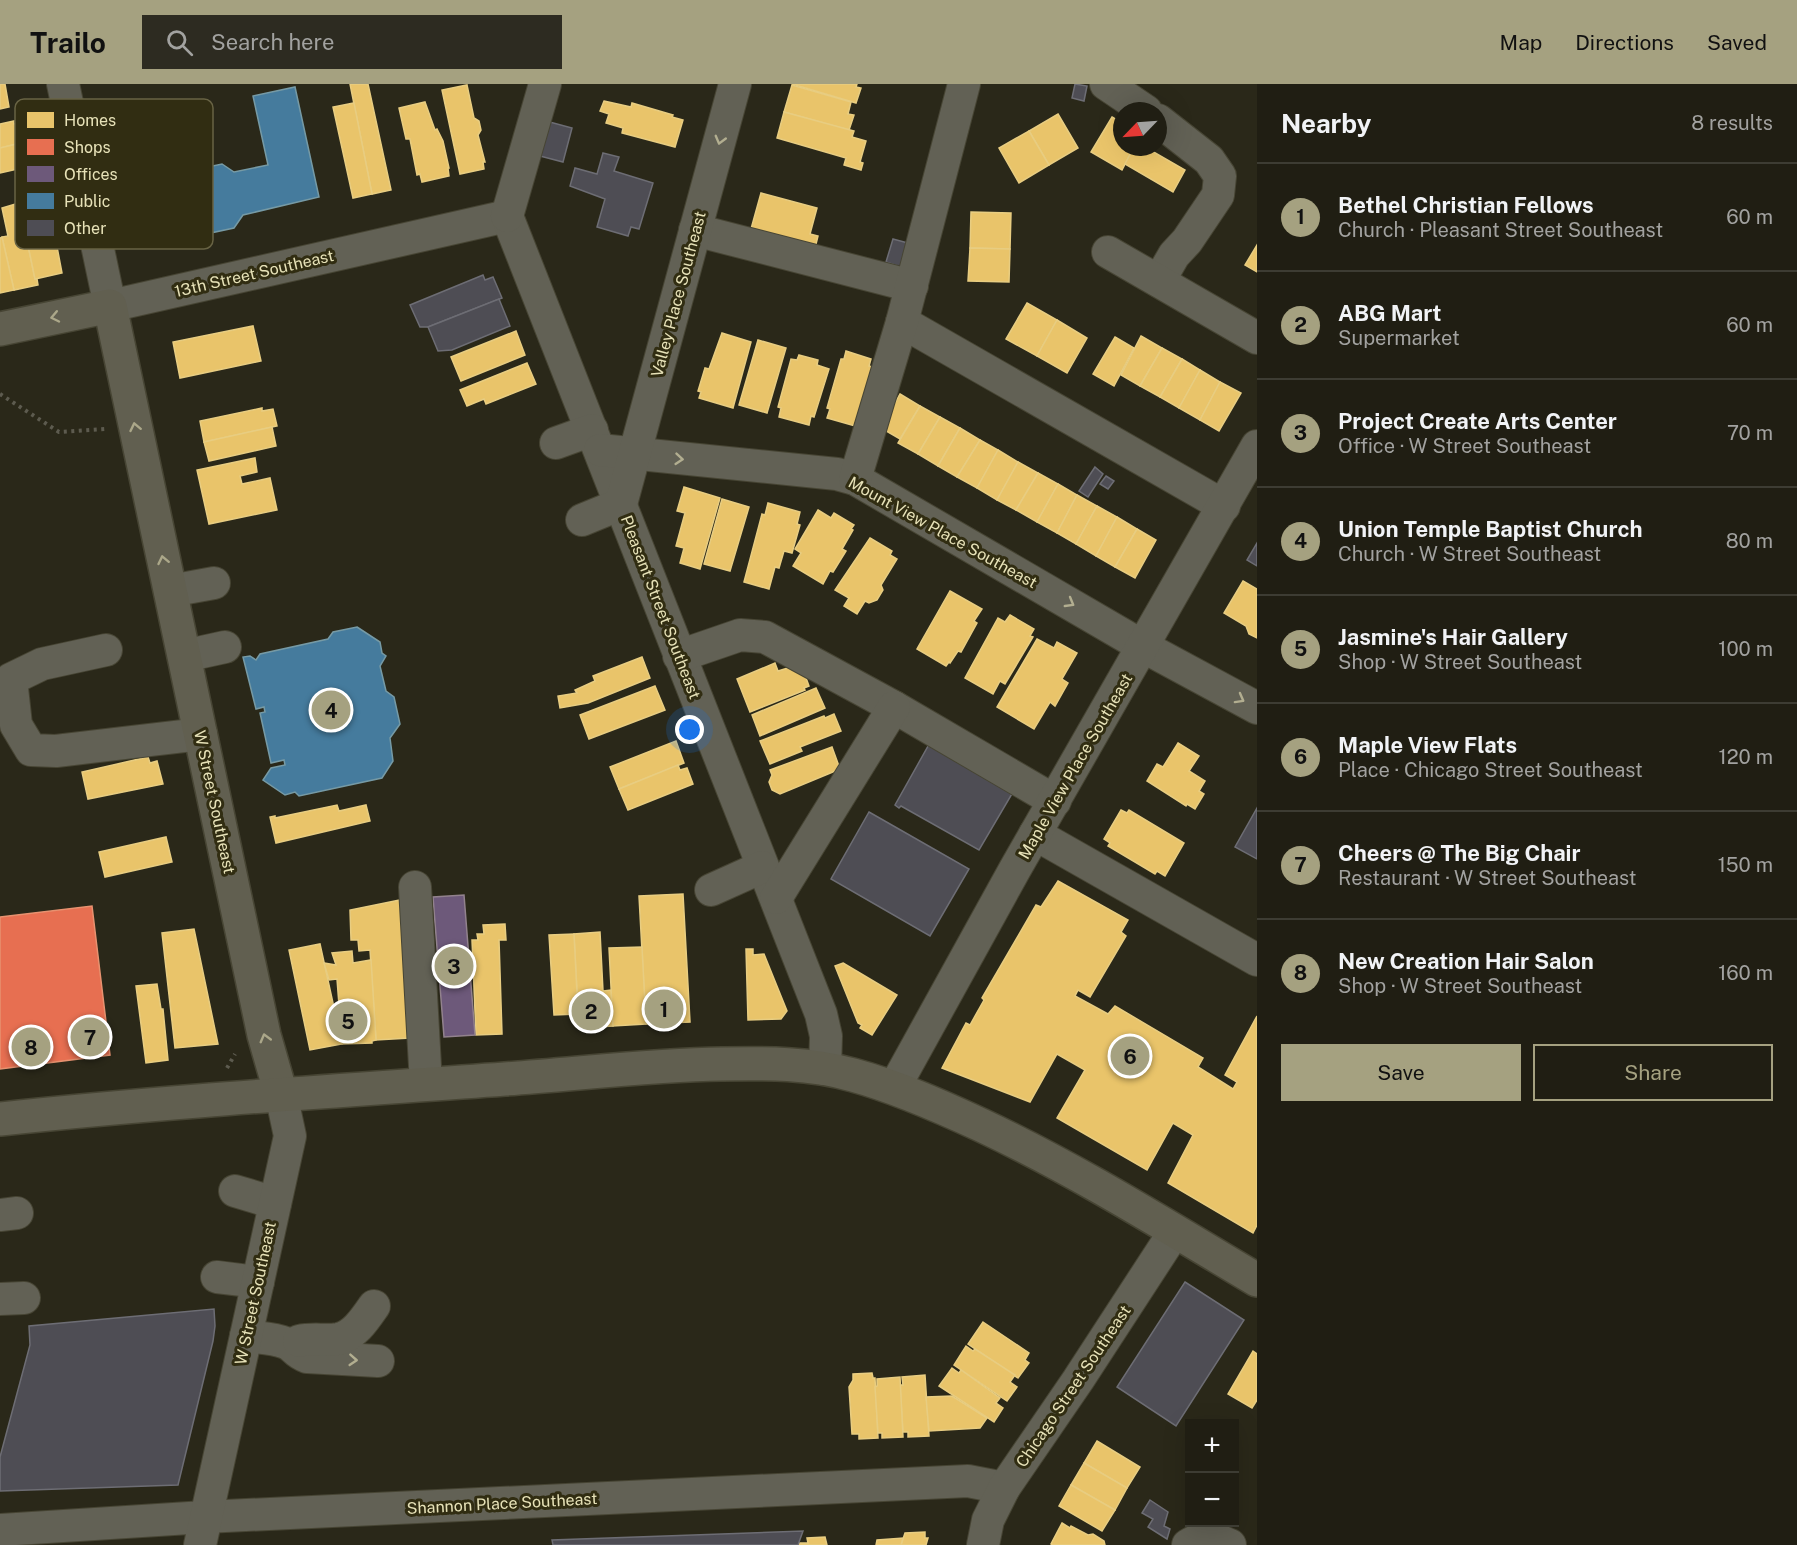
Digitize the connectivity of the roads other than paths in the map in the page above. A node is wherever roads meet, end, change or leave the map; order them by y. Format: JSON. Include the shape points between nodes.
{"nodes":[{"id":1,"x":63,"y":84,"type":"edge"},
{"id":2,"x":544,"y":84,"type":"edge"},
{"id":3,"x":735,"y":84,"type":"edge"},
{"id":4,"x":964,"y":84,"type":"edge"},
{"id":5,"x":1106,"y":84,"type":"edge"},
{"id":6,"x":66,"y":99,"type":"edge"},
{"id":7,"x":1133,"y":102,"type":"edge"},
{"id":8,"x":1167,"y":127,"type":"edge"},
{"id":9,"x":507,"y":216,"type":"junction"},
{"id":10,"x":695,"y":230,"type":"junction"},
{"id":11,"x":98,"y":249,"type":"edge"},
{"id":12,"x":1108,"y":252,"type":"dead end"},
{"id":13,"x":1159,"y":281,"type":"junction"},
{"id":14,"x":912,"y":286,"type":"junction"},
{"id":15,"x":110,"y":306,"type":"junction"},
{"id":16,"x":902,"y":322,"type":"junction"},
{"id":17,"x":0,"y":329,"type":"edge"},
{"id":18,"x":1257,"y":338,"type":"edge"},
{"id":19,"x":596,"y":440,"type":"junction"},
{"id":20,"x":556,"y":443,"type":"dead end"},
{"id":21,"x":1257,"y":446,"type":"edge"},
{"id":22,"x":634,"y":454,"type":"junction"},
{"id":23,"x":855,"y":479,"type":"junction"},
{"id":24,"x":621,"y":504,"type":"junction"},
{"id":25,"x":1224,"y":506,"type":"junction"},
{"id":26,"x":582,"y":520,"type":"dead end"},
{"id":27,"x":214,"y":583,"type":"dead end"},
{"id":28,"x":170,"y":591,"type":"junction"},
{"id":29,"x":225,"y":647,"type":"dead end"},
{"id":30,"x":1144,"y":647,"type":"junction"},
{"id":31,"x":106,"y":650,"type":"dead end"},
{"id":32,"x":184,"y":656,"type":"junction"},
{"id":33,"x":679,"y":656,"type":"junction"},
{"id":34,"x":894,"y":707,"type":"junction"},
{"id":35,"x":1257,"y":708,"type":"edge"},
{"id":36,"x":201,"y":734,"type":"junction"},
{"id":37,"x":1055,"y":801,"type":"junction"},
{"id":38,"x":1035,"y":834,"type":"junction"},
{"id":39,"x":762,"y":867,"type":"junction"},
{"id":40,"x":415,"y":887,"type":"dead end"},
{"id":41,"x":711,"y":890,"type":"dead end"},
{"id":42,"x":776,"y":898,"type":"junction"},
{"id":43,"x":1257,"y":960,"type":"edge"},
{"id":44,"x":825,"y":1069,"type":"junction"},
{"id":45,"x":426,"y":1084,"type":"junction"},
{"id":46,"x":894,"y":1088,"type":"junction"},
{"id":47,"x":282,"y":1094,"type":"junction"},
{"id":48,"x":0,"y":1119,"type":"edge"},
{"id":49,"x":235,"y":1191,"type":"dead end"},
{"id":50,"x":275,"y":1203,"type":"junction"},
{"id":51,"x":1175,"y":1232,"type":"junction"},
{"id":52,"x":217,"y":1277,"type":"dead end"},
{"id":53,"x":1257,"y":1280,"type":"edge"},
{"id":54,"x":258,"y":1282,"type":"junction"},
{"id":55,"x":374,"y":1306,"type":"dead end"},
{"id":56,"x":246,"y":1336,"type":"junction"},
{"id":57,"x":290,"y":1344,"type":"junction"},
{"id":58,"x":378,"y":1361,"type":"dead end"},
{"id":59,"x":1004,"y":1488,"type":"junction"},
{"id":60,"x":0,"y":1530,"type":"edge"},
{"id":61,"x":202,"y":1531,"type":"edge"},
{"id":62,"x":983,"y":1545,"type":"edge"},
{"id":63,"x":1188,"y":1545,"type":"edge"},
{"id":64,"x":1230,"y":1545,"type":"edge"}],
"edges":[{"from":1,"to":6,"type":"street","name":"W Street Southeast"},
{"from":2,"to":9,"type":"street"},
{"from":3,"to":10,"type":"street","name":"Valley Place Southeast","one_way":true},
{"from":4,"to":14,"type":"street"},
{"from":5,"to":7,"type":"street"},
{"from":8,"to":13,"type":"street","via":[[1209,160],[1220,176],[1218,195]]},
{"from":9,"to":15,"type":"street","name":"13th Street Southeast"},
{"from":9,"to":19,"type":"street","name":"Pleasant Street Southeast"},
{"from":10,"to":14,"type":"street"},
{"from":10,"to":22,"type":"street","name":"Valley Place Southeast"},
{"from":11,"to":15,"type":"street","name":"W Street Southeast"},
{"from":12,"to":13,"type":"street"},
{"from":13,"to":18,"type":"street"},
{"from":14,"to":16,"type":"street"},
{"from":15,"to":17,"type":"main road","name":"13th Street Southeast","one_way":true},
{"from":28,"to":15,"type":"main road","name":"W Street Southeast","one_way":true},
{"from":16,"to":23,"type":"street"},
{"from":16,"to":25,"type":"street"},
{"from":19,"to":20,"type":"street"},
{"from":19,"to":22,"type":"street","name":"Mount View Place Southeast"},
{"from":19,"to":24,"type":"street","name":"Pleasant Street Southeast"},
{"from":21,"to":25,"type":"street","name":"Maple View Place Southeast"},
{"from":22,"to":23,"type":"street","name":"Mount View Place Southeast","one_way":true},
{"from":22,"to":24,"type":"street","name":"Valley Place Southeast"},
{"from":23,"to":30,"type":"street","name":"Mount View Place Southeast","one_way":true},
{"from":24,"to":26,"type":"street"},
{"from":24,"to":33,"type":"street","name":"Pleasant Street Southeast"},
{"from":25,"to":30,"type":"street","name":"Maple View Place Southeast"},
{"from":27,"to":28,"type":"street"},
{"from":28,"to":32,"type":"main road","name":"W Street Southeast"},
{"from":29,"to":32,"type":"street"},
{"from":30,"to":35,"type":"street","name":"Mount View Place Southeast","one_way":true},
{"from":30,"to":37,"type":"street","name":"Maple View Place Southeast"},
{"from":31,"to":36,"type":"street","via":[[42,664],[11,679],[16,725],[31,750],[56,751]]},
{"from":32,"to":36,"type":"main road","name":"W Street Southeast"},
{"from":33,"to":34,"type":"street","via":[[740,635],[765,637]]},
{"from":33,"to":39,"type":"street","name":"Pleasant Street Southeast"},
{"from":34,"to":37,"type":"street"},
{"from":34,"to":42,"type":"street"},
{"from":47,"to":36,"type":"main road","name":"W Street Southeast","one_way":true,"via":[[264,1035]]},
{"from":37,"to":38,"type":"street","name":"Maple View Place Southeast"},
{"from":38,"to":43,"type":"street"},
{"from":38,"to":46,"type":"street","name":"Maple View Place Southeast"},
{"from":39,"to":41,"type":"street"},
{"from":39,"to":42,"type":"street","name":"Pleasant Street Southeast"},
{"from":40,"to":45,"type":"street"},
{"from":42,"to":44,"type":"street","name":"Pleasant Street Southeast","via":[[821,1014],[826,1036]]},
{"from":44,"to":45,"type":"main road","via":[[775,1063],[688,1065]]},
{"from":44,"to":46,"type":"main road"},
{"from":45,"to":47,"type":"main road"},
{"from":46,"to":51,"type":"main road","via":[[1017,1142]]},
{"from":47,"to":48,"type":"main road"},
{"from":47,"to":50,"type":"street","name":"W Street Southeast","via":[[290,1136]]},
{"from":49,"to":50,"type":"street"},
{"from":50,"to":54,"type":"street","name":"W Street Southeast"},
{"from":51,"to":53,"type":"main road"},
{"from":51,"to":59,"type":"street","name":"Chicago Street Southeast"},
{"from":52,"to":54,"type":"street"},
{"from":54,"to":56,"type":"street","name":"W Street Southeast"},
{"from":55,"to":57,"type":"street","via":[[364,1321],[340,1338],[306,1339]]},
{"from":56,"to":57,"type":"street"},
{"from":56,"to":61,"type":"street","name":"W Street Southeast"},
{"from":57,"to":58,"type":"street","one_way":true,"via":[[298,1354],[307,1357]]},
{"from":59,"to":61,"type":"street","name":"Shannon Place Southeast","via":[[968,1481]]},
{"from":59,"to":62,"type":"street","name":"Chicago Street Southeast","via":[[988,1520]]},
{"from":60,"to":61,"type":"street","name":"Shannon Place Southeast"},
{"from":63,"to":64,"type":"street","via":[[1210,1538]]}]}
